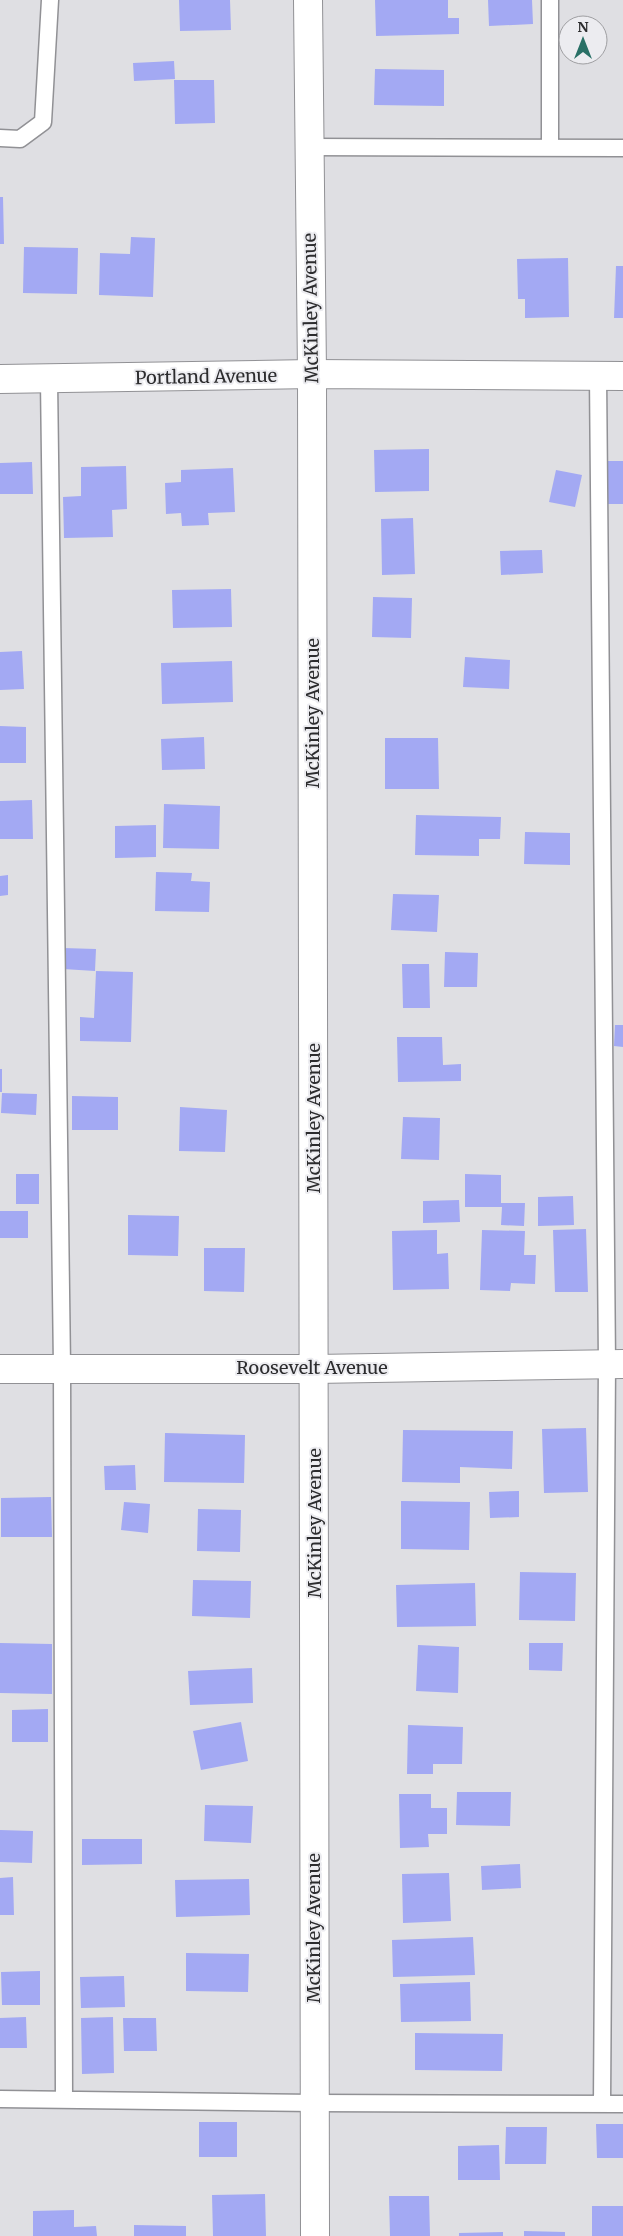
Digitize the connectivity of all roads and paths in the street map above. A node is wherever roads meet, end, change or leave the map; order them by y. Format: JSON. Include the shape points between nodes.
{"nodes":[{"id":1,"x":50,"y":0,"type":"edge"},
{"id":2,"x":308,"y":0,"type":"edge"},
{"id":3,"x":550,"y":0,"type":"edge"},
{"id":4,"x":0,"y":138,"type":"edge"},
{"id":5,"x":308,"y":147,"type":"junction"},
{"id":6,"x":550,"y":148,"type":"junction"},
{"id":7,"x":623,"y":148,"type":"edge"},
{"id":8,"x":312,"y":374,"type":"junction"},
{"id":9,"x":611,"y":376,"type":"edge"},
{"id":10,"x":0,"y":379,"type":"edge"},
{"id":11,"x":49,"y":380,"type":"junction"},
{"id":12,"x":615,"y":1364,"type":"edge"},
{"id":13,"x":62,"y":1367,"type":"junction"},
{"id":14,"x":0,"y":1368,"type":"edge"},
{"id":15,"x":315,"y":1369,"type":"junction"},
{"id":16,"x":0,"y":2099,"type":"edge"},
{"id":17,"x":64,"y":2100,"type":"junction"},
{"id":18,"x":314,"y":2103,"type":"junction"},
{"id":19,"x":602,"y":2104,"type":"junction"},
{"id":20,"x":623,"y":2104,"type":"edge"},
{"id":21,"x":315,"y":2236,"type":"edge"}],
"edges":[{"from":1,"to":4,"type":"lane","via":[[43,122],[20,139]]},
{"from":2,"to":5,"type":"street","name":"McKinley Avenue"},
{"from":3,"to":6,"type":"lane"},
{"from":5,"to":6,"type":"lane"},
{"from":5,"to":8,"type":"street","name":"McKinley Avenue"},
{"from":6,"to":7,"type":"lane"},
{"from":8,"to":9,"type":"street","name":"Portland Avenue"},
{"from":8,"to":11,"type":"street","name":"Portland Avenue"},
{"from":8,"to":15,"type":"street","name":"McKinley Avenue"},
{"from":9,"to":12,"type":"lane"},
{"from":10,"to":11,"type":"street","name":"Portland Avenue"},
{"from":11,"to":13,"type":"lane"},
{"from":12,"to":15,"type":"street","name":"Roosevelt Avenue"},
{"from":12,"to":19,"type":"lane"},
{"from":13,"to":14,"type":"street","name":"Roosevelt Avenue"},
{"from":13,"to":15,"type":"street","name":"Roosevelt Avenue"},
{"from":13,"to":17,"type":"lane"},
{"from":15,"to":18,"type":"street","name":"McKinley Avenue"},
{"from":16,"to":17,"type":"lane"},
{"from":17,"to":18,"type":"lane"},
{"from":18,"to":19,"type":"lane"},
{"from":18,"to":21,"type":"street","name":"McKinley Avenue"},
{"from":19,"to":20,"type":"lane"}]}
